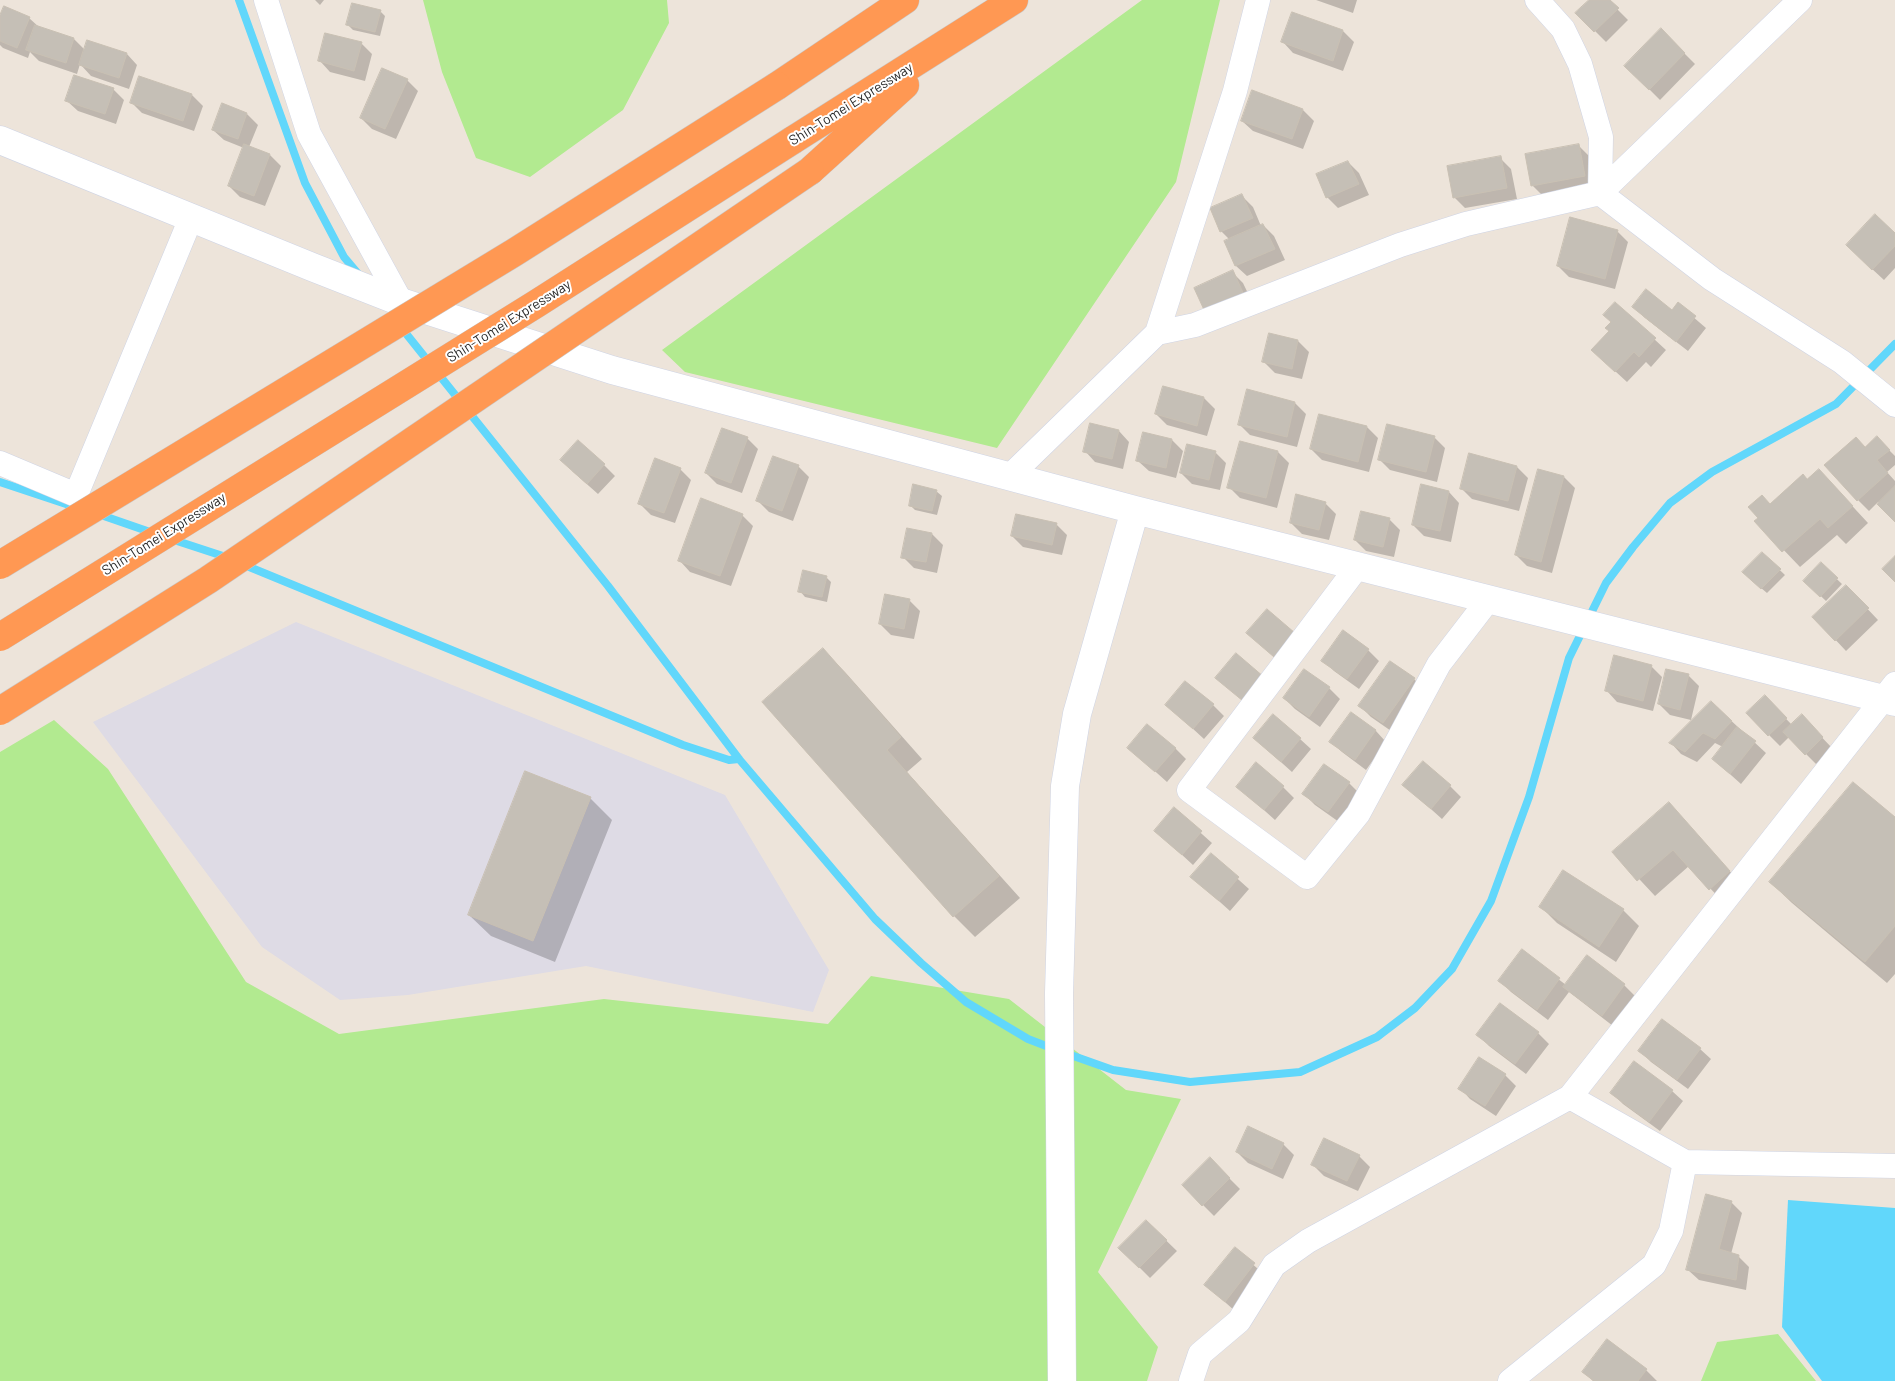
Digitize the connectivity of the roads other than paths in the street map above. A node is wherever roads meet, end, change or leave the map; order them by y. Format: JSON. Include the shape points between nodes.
{"nodes":[{"id":1,"x":266,"y":0,"type":"edge"},
{"id":2,"x":906,"y":0,"type":"edge"},
{"id":3,"x":1014,"y":0,"type":"edge"},
{"id":4,"x":1258,"y":0,"type":"edge"},
{"id":5,"x":1537,"y":0,"type":"edge"},
{"id":6,"x":1800,"y":0,"type":"edge"},
{"id":7,"x":962,"y":34,"type":"junction"},
{"id":8,"x":0,"y":140,"type":"edge"},
{"id":9,"x":1600,"y":193,"type":"junction"},
{"id":10,"x":191,"y":218,"type":"junction"},
{"id":11,"x":401,"y":302,"type":"junction"},
{"id":12,"x":1157,"y":334,"type":"junction"},
{"id":13,"x":1895,"y":405,"type":"edge"},
{"id":14,"x":0,"y":463,"type":"edge"},
{"id":15,"x":1010,"y":476,"type":"junction"},
{"id":16,"x":1135,"y":510,"type":"junction"},
{"id":17,"x":0,"y":565,"type":"edge"},
{"id":18,"x":1358,"y":566,"type":"junction"},
{"id":19,"x":1489,"y":599,"type":"junction"},
{"id":20,"x":0,"y":637,"type":"edge"},
{"id":21,"x":1891,"y":695,"type":"edge"},
{"id":22,"x":0,"y":711,"type":"edge"},
{"id":23,"x":1570,"y":1097,"type":"junction"},
{"id":24,"x":1685,"y":1162,"type":"junction"},
{"id":25,"x":1895,"y":1166,"type":"edge"},
{"id":26,"x":1062,"y":1381,"type":"edge"},
{"id":27,"x":1191,"y":1381,"type":"edge"},
{"id":28,"x":1510,"y":1381,"type":"edge"}],
"edges":[{"from":1,"to":11,"type":"street","via":[[310,134]]},
{"from":2,"to":17,"type":"highway","bridge":true,"via":[[507,257]]},
{"from":3,"to":7,"type":"highway","name":"Shin-Tomei Expressway"},
{"from":4,"to":12,"type":"street","via":[[1235,91]]},
{"from":5,"to":9,"type":"street","via":[[1563,29],[1580,64],[1601,137]]},
{"from":6,"to":9,"type":"street"},
{"from":7,"to":20,"type":"highway","name":"Shin-Tomei Expressway","bridge":true,"via":[[536,304]]},
{"from":7,"to":22,"type":"highway","bridge":true,"via":[[810,171],[208,580]]},
{"from":8,"to":10,"type":"street"},
{"from":9,"to":12,"type":"street","via":[[1466,224],[1400,245],[1195,325]]},
{"from":9,"to":13,"type":"street","via":[[1712,279],[1842,362]]},
{"from":10,"to":11,"type":"street"},
{"from":10,"to":14,"type":"street","via":[[76,495]]},
{"from":11,"to":15,"type":"street","via":[[612,370]]},
{"from":12,"to":15,"type":"street"},
{"from":15,"to":16,"type":"street"},
{"from":16,"to":18,"type":"street"},
{"from":16,"to":26,"type":"street","via":[[1077,714],[1065,786],[1059,993]]},
{"from":18,"to":19,"type":"street"},
{"from":18,"to":19,"type":"street","via":[[1189,790],[1307,877],[1358,814],[1438,664]]},
{"from":19,"to":21,"type":"street"},
{"from":21,"to":23,"type":"street"},
{"from":23,"to":24,"type":"street"},
{"from":23,"to":27,"type":"street","via":[[1308,1241],[1274,1265],[1239,1321],[1200,1354]]},
{"from":24,"to":25,"type":"street"},
{"from":24,"to":28,"type":"street","via":[[1671,1232],[1654,1265]]}]}
